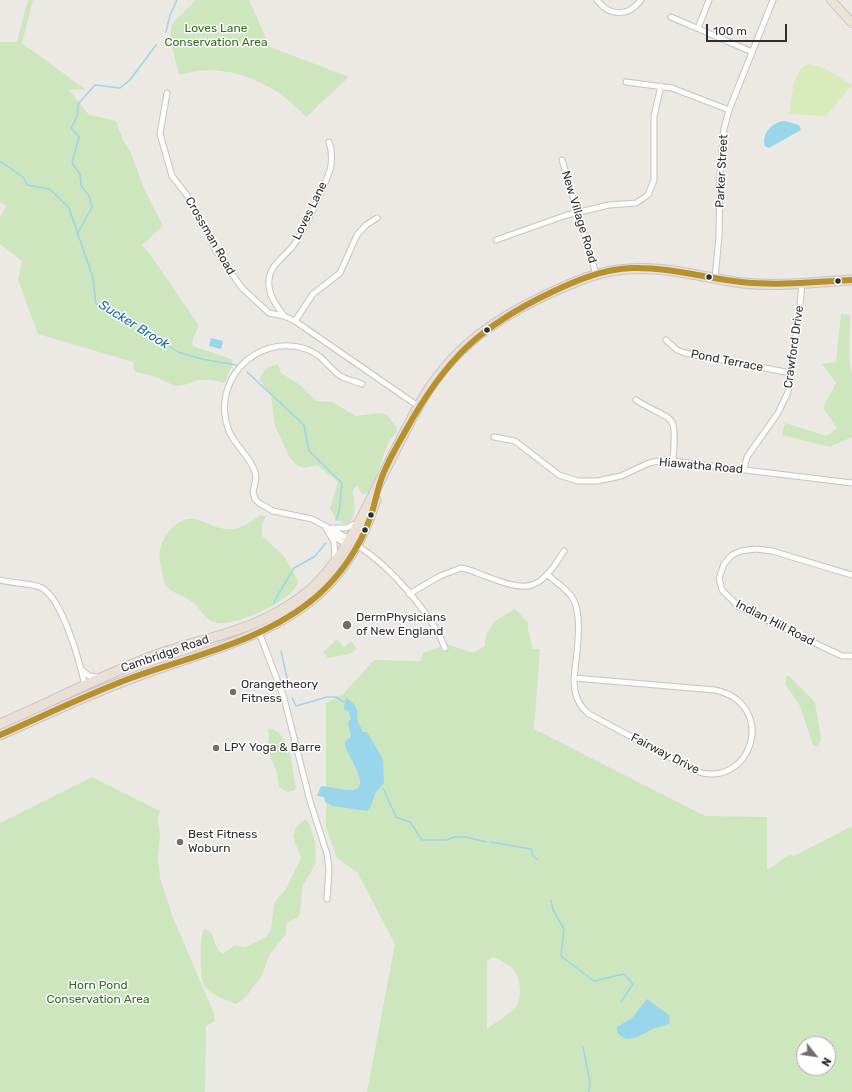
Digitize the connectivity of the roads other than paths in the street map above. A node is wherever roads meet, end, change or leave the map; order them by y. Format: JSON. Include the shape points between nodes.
{"nodes":[{"id":1,"x":597,"y":0,"type":"edge"},
{"id":2,"x":641,"y":0,"type":"edge"},
{"id":3,"x":709,"y":0,"type":"edge"},
{"id":4,"x":772,"y":0,"type":"edge"},
{"id":5,"x":832,"y":0,"type":"edge"},
{"id":6,"x":671,"y":17,"type":"dead end"},
{"id":7,"x":852,"y":23,"type":"edge"},
{"id":8,"x":698,"y":28,"type":"junction"},
{"id":9,"x":752,"y":52,"type":"junction"},
{"id":10,"x":626,"y":82,"type":"dead end"},
{"id":11,"x":661,"y":86,"type":"junction"},
{"id":12,"x":166,"y":93,"type":"dead end"},
{"id":13,"x":729,"y":110,"type":"junction"},
{"id":14,"x":329,"y":142,"type":"dead end"},
{"id":15,"x":562,"y":160,"type":"dead end"},
{"id":16,"x":579,"y":212,"type":"junction"},
{"id":17,"x":377,"y":218,"type":"dead end"},
{"id":18,"x":496,"y":240,"type":"dead end"},
{"id":19,"x":596,"y":274,"type":"junction"},
{"id":20,"x":715,"y":278,"type":"junction"},
{"id":21,"x":852,"y":280,"type":"edge"},
{"id":22,"x":802,"y":284,"type":"junction"},
{"id":23,"x":284,"y":316,"type":"junction"},
{"id":24,"x":295,"y":321,"type":"junction"},
{"id":25,"x":666,"y":340,"type":"dead end"},
{"id":26,"x":791,"y":373,"type":"junction"},
{"id":27,"x":362,"y":384,"type":"dead end"},
{"id":28,"x":636,"y":400,"type":"dead end"},
{"id":29,"x":418,"y":406,"type":"junction"},
{"id":30,"x":494,"y":437,"type":"dead end"},
{"id":31,"x":673,"y":460,"type":"junction"},
{"id":32,"x":744,"y":469,"type":"junction"},
{"id":33,"x":381,"y":479,"type":"junction"},
{"id":34,"x":852,"y":483,"type":"edge"},
{"id":35,"x":361,"y":518,"type":"junction"},
{"id":36,"x":326,"y":527,"type":"junction"},
{"id":37,"x":330,"y":534,"type":"junction"},
{"id":38,"x":352,"y":544,"type":"junction"},
{"id":39,"x":564,"y":551,"type":"dead end"},
{"id":40,"x":325,"y":574,"type":"junction"},
{"id":41,"x":547,"y":574,"type":"junction"},
{"id":42,"x":852,"y":575,"type":"edge"},
{"id":43,"x":0,"y":580,"type":"edge"},
{"id":44,"x":409,"y":594,"type":"junction"},
{"id":45,"x":259,"y":632,"type":"junction"},
{"id":46,"x":193,"y":644,"type":"junction"},
{"id":47,"x":445,"y":648,"type":"dead end"},
{"id":48,"x":197,"y":655,"type":"junction"},
{"id":49,"x":852,"y":656,"type":"edge"},
{"id":50,"x":82,"y":670,"type":"junction"},
{"id":51,"x":115,"y":672,"type":"junction"},
{"id":52,"x":574,"y":678,"type":"junction"},
{"id":53,"x":85,"y":686,"type":"junction"},
{"id":54,"x":33,"y":709,"type":"junction"},
{"id":55,"x":38,"y":719,"type":"junction"},
{"id":56,"x":0,"y":724,"type":"edge"},
{"id":57,"x":0,"y":735,"type":"edge"},
{"id":58,"x":327,"y":899,"type":"dead end"}],
"edges":[{"from":1,"to":2,"type":"street","via":[[607,10],[619,14],[632,9]]},
{"from":3,"to":8,"type":"street"},
{"from":4,"to":9,"type":"street","name":"Parker Street"},
{"from":5,"to":7,"type":"main road"},
{"from":6,"to":8,"type":"street"},
{"from":8,"to":9,"type":"street"},
{"from":9,"to":13,"type":"street","name":"Parker Street"},
{"from":10,"to":11,"type":"street"},
{"from":11,"to":13,"type":"street"},
{"from":11,"to":16,"type":"street","via":[[655,109],[655,177],[651,190],[644,199],[636,202]]},
{"from":12,"to":23,"type":"street","name":"Crossman Road","via":[[160,134],[172,176],[189,198],[216,251],[235,280],[264,309],[272,314]]},
{"from":13,"to":20,"type":"street","name":"Parker Street","via":[[721,148],[719,236]]},
{"from":14,"to":23,"type":"street","name":"Loves Lane","via":[[332,157],[328,174],[298,238],[276,264],[269,278],[270,292]]},
{"from":15,"to":16,"type":"street","name":"New Village Road"},
{"from":16,"to":18,"type":"street"},
{"from":16,"to":19,"type":"street","name":"New Village Road"},
{"from":17,"to":24,"type":"street","via":[[357,235],[340,273],[313,294]]},
{"from":19,"to":20,"type":"highway","name":"Cambridge Road","via":[[645,268]]},
{"from":19,"to":29,"type":"highway","name":"Cambridge Road","via":[[532,301],[503,316],[482,331],[445,367]]},
{"from":20,"to":22,"type":"highway","name":"Cambridge Road","via":[[755,284]]},
{"from":21,"to":22,"type":"highway","name":"Cambridge Road"},
{"from":22,"to":26,"type":"street","name":"Crawford Drive"},
{"from":23,"to":24,"type":"street","name":"Crossman Road"},
{"from":24,"to":29,"type":"street","name":"Crossman Road"},
{"from":25,"to":26,"type":"street","name":"Pond Terrace","via":[[677,350],[685,353]]},
{"from":26,"to":32,"type":"street","name":"Crawford Drive","via":[[788,392],[782,406],[748,456]]},
{"from":27,"to":36,"type":"street","via":[[342,376],[317,354],[301,348],[282,346],[260,350],[246,360],[235,375],[227,395],[229,432],[255,469],[255,499],[271,510],[306,517]]},
{"from":28,"to":31,"type":"street","via":[[666,415],[672,421],[675,431]]},
{"from":29,"to":33,"type":"highway","name":"Cambridge Road"},
{"from":30,"to":31,"type":"street","name":"Hiawatha Road","via":[[515,441],[559,475],[578,481],[615,478],[654,461]]},
{"from":31,"to":32,"type":"street","name":"Hiawatha Road"},
{"from":32,"to":34,"type":"street","name":"Hiawatha Road"},
{"from":33,"to":35,"type":"highway","name":"Cambridge Road"},
{"from":33,"to":38,"type":"highway","name":"Cambridge Road","via":[[368,523]]},
{"from":35,"to":36,"type":"street","via":[[357,524],[349,528]]},
{"from":35,"to":38,"type":"highway","name":"Cambridge Road"},
{"from":36,"to":37,"type":"street"},
{"from":36,"to":38,"type":"street","via":[[341,533]]},
{"from":37,"to":38,"type":"street"},
{"from":37,"to":40,"type":"street","via":[[336,555]]},
{"from":38,"to":40,"type":"highway","name":"Cambridge Road"},
{"from":38,"to":44,"type":"street","via":[[386,569]]},
{"from":38,"to":45,"type":"highway","name":"Cambridge Road","via":[[345,565],[317,596],[288,618]]},
{"from":39,"to":41,"type":"street"},
{"from":40,"to":46,"type":"highway","name":"Cambridge Road","via":[[303,595],[272,616],[244,629]]},
{"from":41,"to":44,"type":"street","via":[[533,585],[518,587],[460,568]]},
{"from":41,"to":52,"type":"street","name":"Fairway Drive","via":[[567,591],[576,607],[578,617]]},
{"from":42,"to":49,"type":"street","name":"Indian Hill Road","via":[[772,551],[756,549],[732,555],[724,564],[719,578],[722,590],[739,607],[842,656]]},
{"from":43,"to":50,"type":"street","via":[[36,586],[53,597]]},
{"from":44,"to":47,"type":"street","via":[[435,628]]},
{"from":45,"to":48,"type":"highway","name":"Cambridge Road"},
{"from":45,"to":58,"type":"street","via":[[284,698],[310,801],[327,854]]},
{"from":46,"to":48,"type":"highway"},
{"from":46,"to":51,"type":"highway","name":"Cambridge Road","via":[[156,655]]},
{"from":48,"to":55,"type":"highway","name":"Cambridge Road","via":[[114,685]]},
{"from":50,"to":51,"type":"street","via":[[95,678]]},
{"from":50,"to":53,"type":"street"},
{"from":51,"to":53,"type":"highway","name":"Cambridge Road"},
{"from":52,"to":52,"type":"street","name":"Fairway Drive","via":[[725,693],[739,701],[749,715],[753,732],[750,746],[742,759],[727,771],[712,774],[695,771],[589,714],[576,696]]},
{"from":53,"to":54,"type":"highway","name":"Cambridge Road"},
{"from":54,"to":55,"type":"highway"},
{"from":54,"to":56,"type":"highway","name":"Cambridge Road"},
{"from":55,"to":57,"type":"highway","name":"Cambridge Road"}]}
